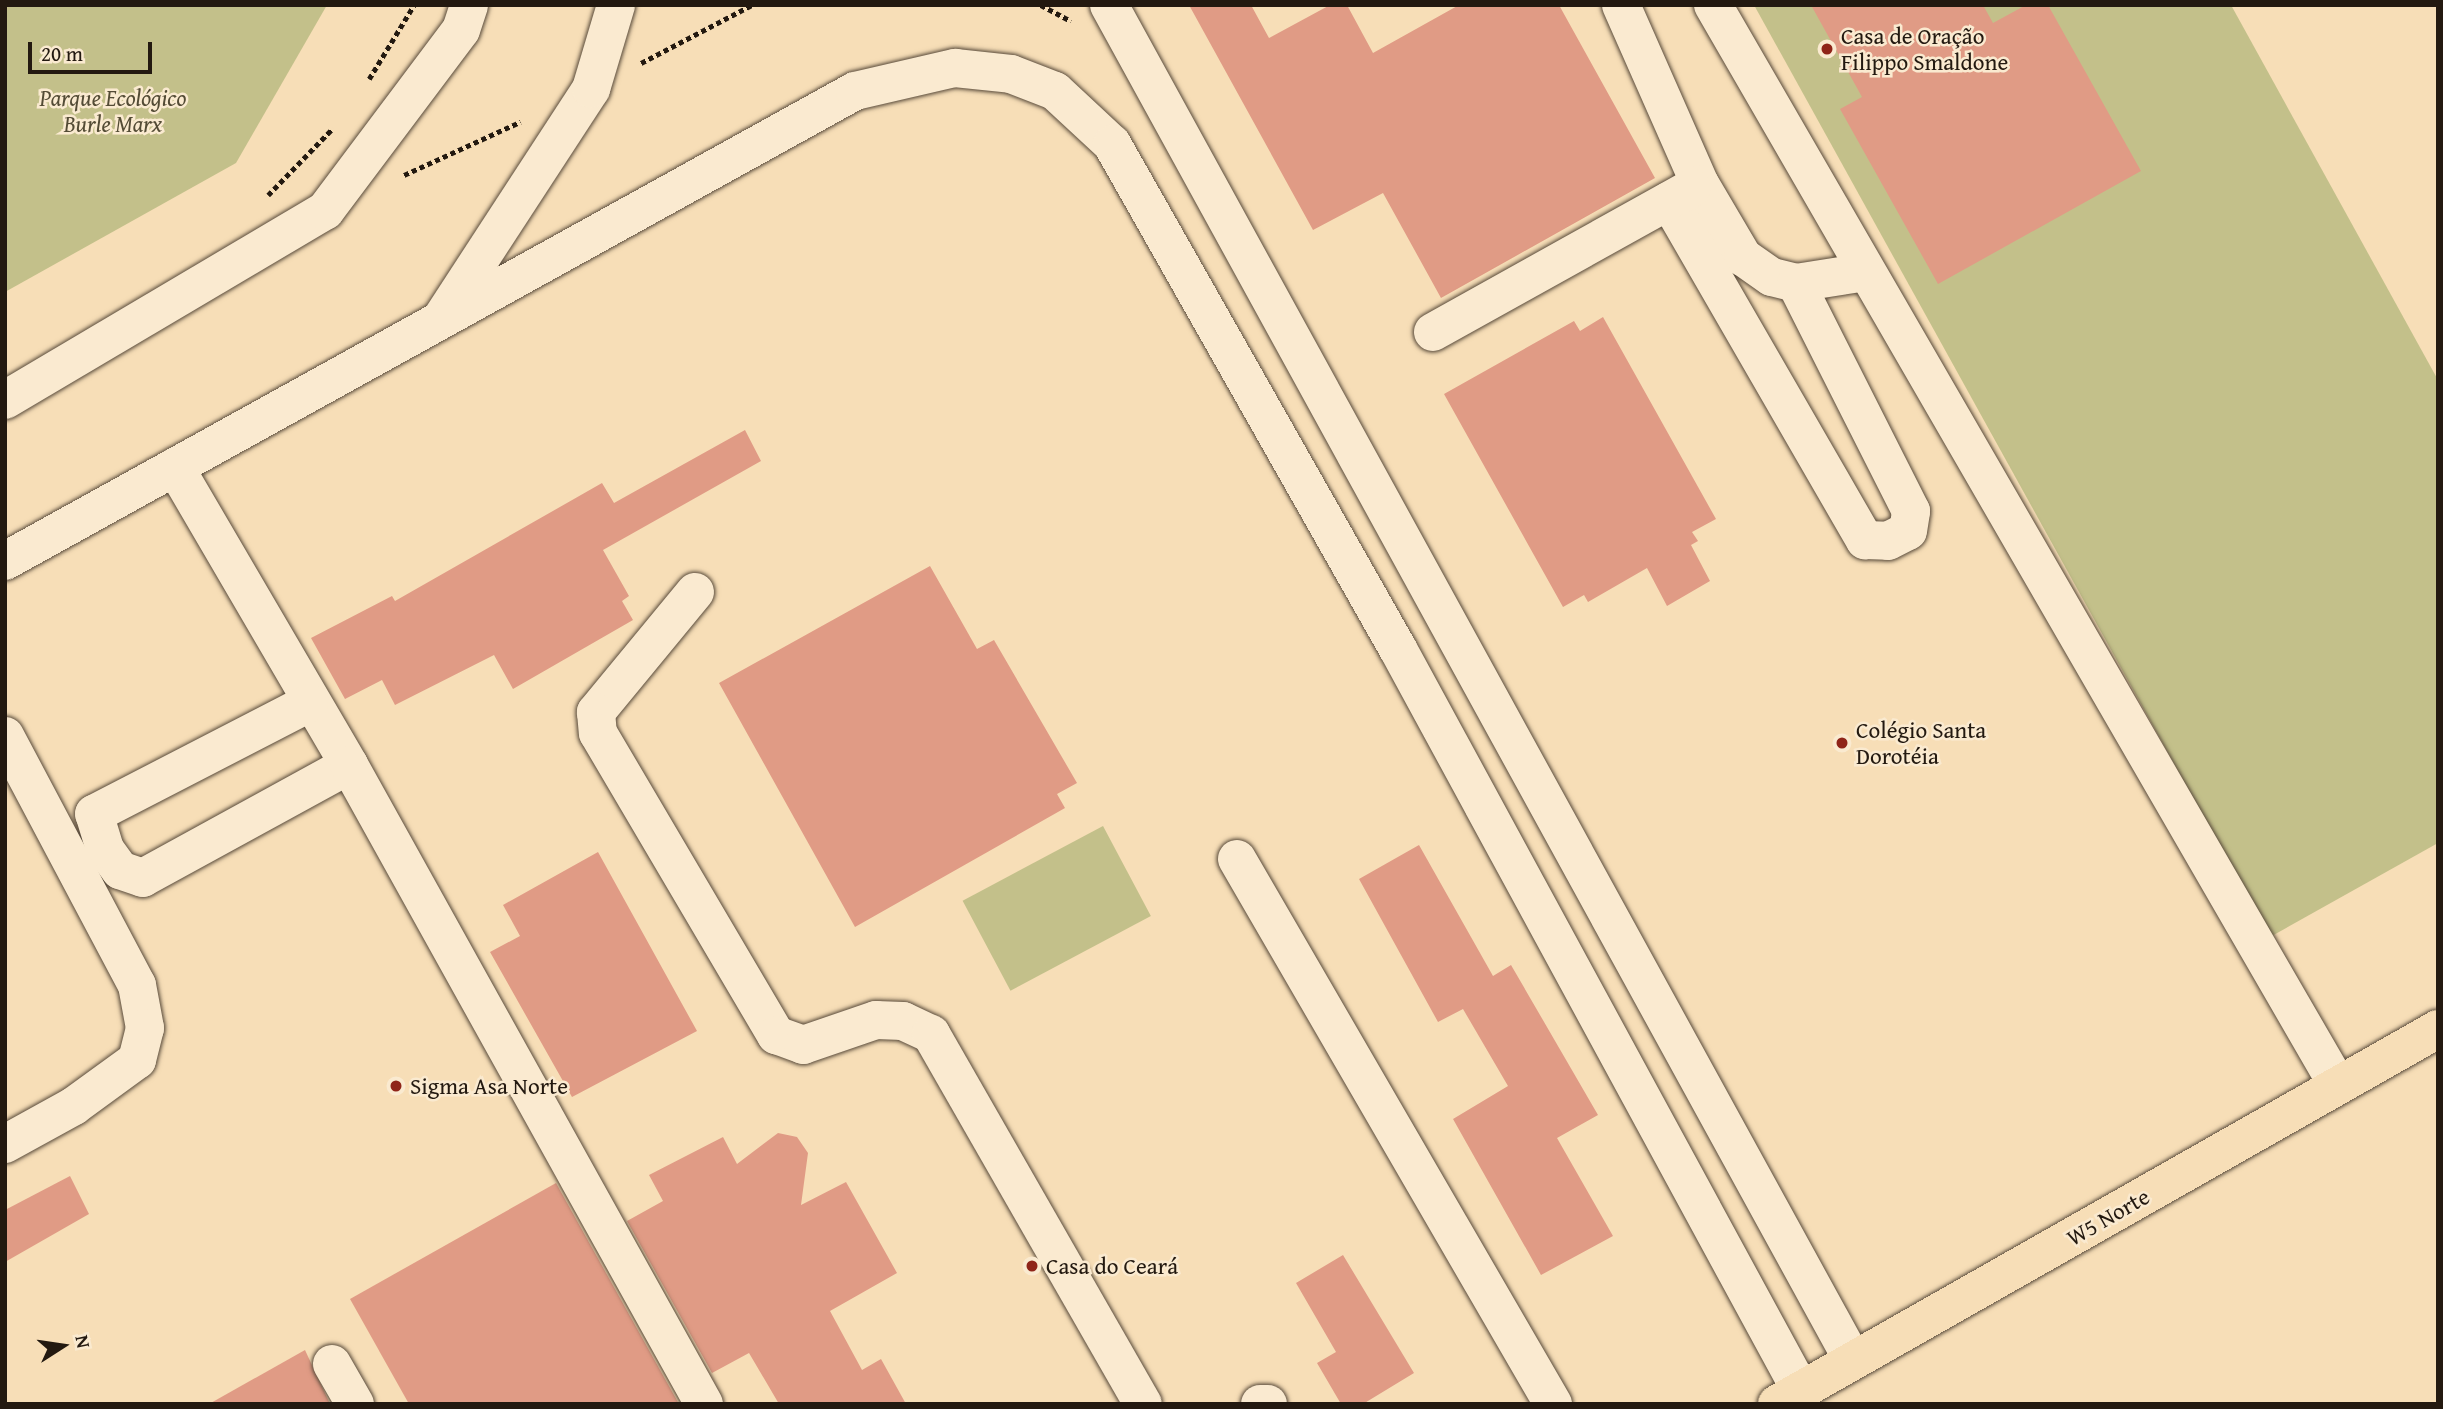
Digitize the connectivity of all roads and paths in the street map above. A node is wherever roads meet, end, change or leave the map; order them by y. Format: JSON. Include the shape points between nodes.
{"nodes":[{"id":1,"x":414,"y":5,"type":"edge"},
{"id":2,"x":469,"y":5,"type":"edge"},
{"id":3,"x":616,"y":5,"type":"edge"},
{"id":4,"x":752,"y":5,"type":"edge"},
{"id":5,"x":1109,"y":5,"type":"edge"},
{"id":6,"x":1621,"y":5,"type":"edge"},
{"id":7,"x":1713,"y":5,"type":"edge"},
{"id":8,"x":592,"y":89,"type":"junction"},
{"id":9,"x":362,"y":90,"type":"dead end"},
{"id":10,"x":528,"y":118,"type":"dead end"},
{"id":11,"x":338,"y":123,"type":"dead end"},
{"id":12,"x":401,"y":177,"type":"dead end"},
{"id":13,"x":1684,"y":192,"type":"junction"},
{"id":14,"x":264,"y":198,"type":"dead end"},
{"id":15,"x":1866,"y":272,"type":"junction"},
{"id":16,"x":1796,"y":283,"type":"junction"},
{"id":17,"x":440,"y":321,"type":"junction"},
{"id":18,"x":1433,"y":332,"type":"dead end"},
{"id":19,"x":5,"y":400,"type":"edge"},
{"id":20,"x":176,"y":467,"type":"junction"},
{"id":21,"x":5,"y":561,"type":"edge"},
{"id":22,"x":695,"y":592,"type":"dead end"},
{"id":23,"x":309,"y":703,"type":"junction"},
{"id":24,"x":5,"y":736,"type":"edge"},
{"id":25,"x":349,"y":765,"type":"junction"},
{"id":26,"x":1237,"y":859,"type":"dead end"},
{"id":27,"x":2438,"y":1029,"type":"edge"},
{"id":28,"x":2337,"y":1084,"type":"junction"},
{"id":29,"x":5,"y":1144,"type":"edge"},
{"id":30,"x":1852,"y":1359,"type":"junction"},
{"id":31,"x":332,"y":1364,"type":"dead end"},
{"id":32,"x":1788,"y":1396,"type":"edge"},
{"id":33,"x":355,"y":1404,"type":"edge"},
{"id":34,"x":704,"y":1404,"type":"edge"},
{"id":35,"x":1143,"y":1404,"type":"edge"},
{"id":36,"x":1260,"y":1404,"type":"edge"},
{"id":37,"x":1268,"y":1404,"type":"edge"},
{"id":38,"x":1553,"y":1404,"type":"edge"}],
"edges":[{"from":1,"to":9,"type":"path"},
{"from":2,"to":19,"type":"street","via":[[461,30],[324,211]]},
{"from":3,"to":8,"type":"street"},
{"from":4,"to":8,"type":"path"},
{"from":5,"to":30,"type":"street"},
{"from":6,"to":13,"type":"street"},
{"from":7,"to":15,"type":"street"},
{"from":8,"to":17,"type":"street"},
{"from":10,"to":12,"type":"path"},
{"from":11,"to":14,"type":"path"},
{"from":13,"to":16,"type":"street","via":[[1743,257],[1772,277]]},
{"from":13,"to":16,"type":"street","via":[[1865,540],[1888,541],[1908,531],[1911,511]]},
{"from":13,"to":18,"type":"street"},
{"from":15,"to":16,"type":"street"},
{"from":15,"to":28,"type":"street"},
{"from":17,"to":20,"type":"street"},
{"from":17,"to":32,"type":"street","via":[[855,91],[955,68],[1011,74],[1055,92],[1112,144],[1398,649]]},
{"from":20,"to":21,"type":"street"},
{"from":20,"to":23,"type":"street"},
{"from":22,"to":35,"type":"street","via":[[597,712],[598,733],[776,1035],[803,1045],[876,1020],[903,1021],[931,1034]]},
{"from":23,"to":25,"type":"street"},
{"from":23,"to":25,"type":"street","via":[[94,814],[105,849],[120,870],[143,878]]},
{"from":24,"to":29,"type":"street","via":[[136,985],[145,1028],[137,1060],[74,1105]]},
{"from":25,"to":34,"type":"street"},
{"from":26,"to":38,"type":"street"},
{"from":27,"to":28,"type":"main road","name":"W5 Norte"},
{"from":28,"to":30,"type":"main road","name":"W5 Norte"},
{"from":30,"to":32,"type":"main road","name":"W5 Norte"},
{"from":31,"to":33,"type":"street"},
{"from":36,"to":37,"type":"street"}]}
